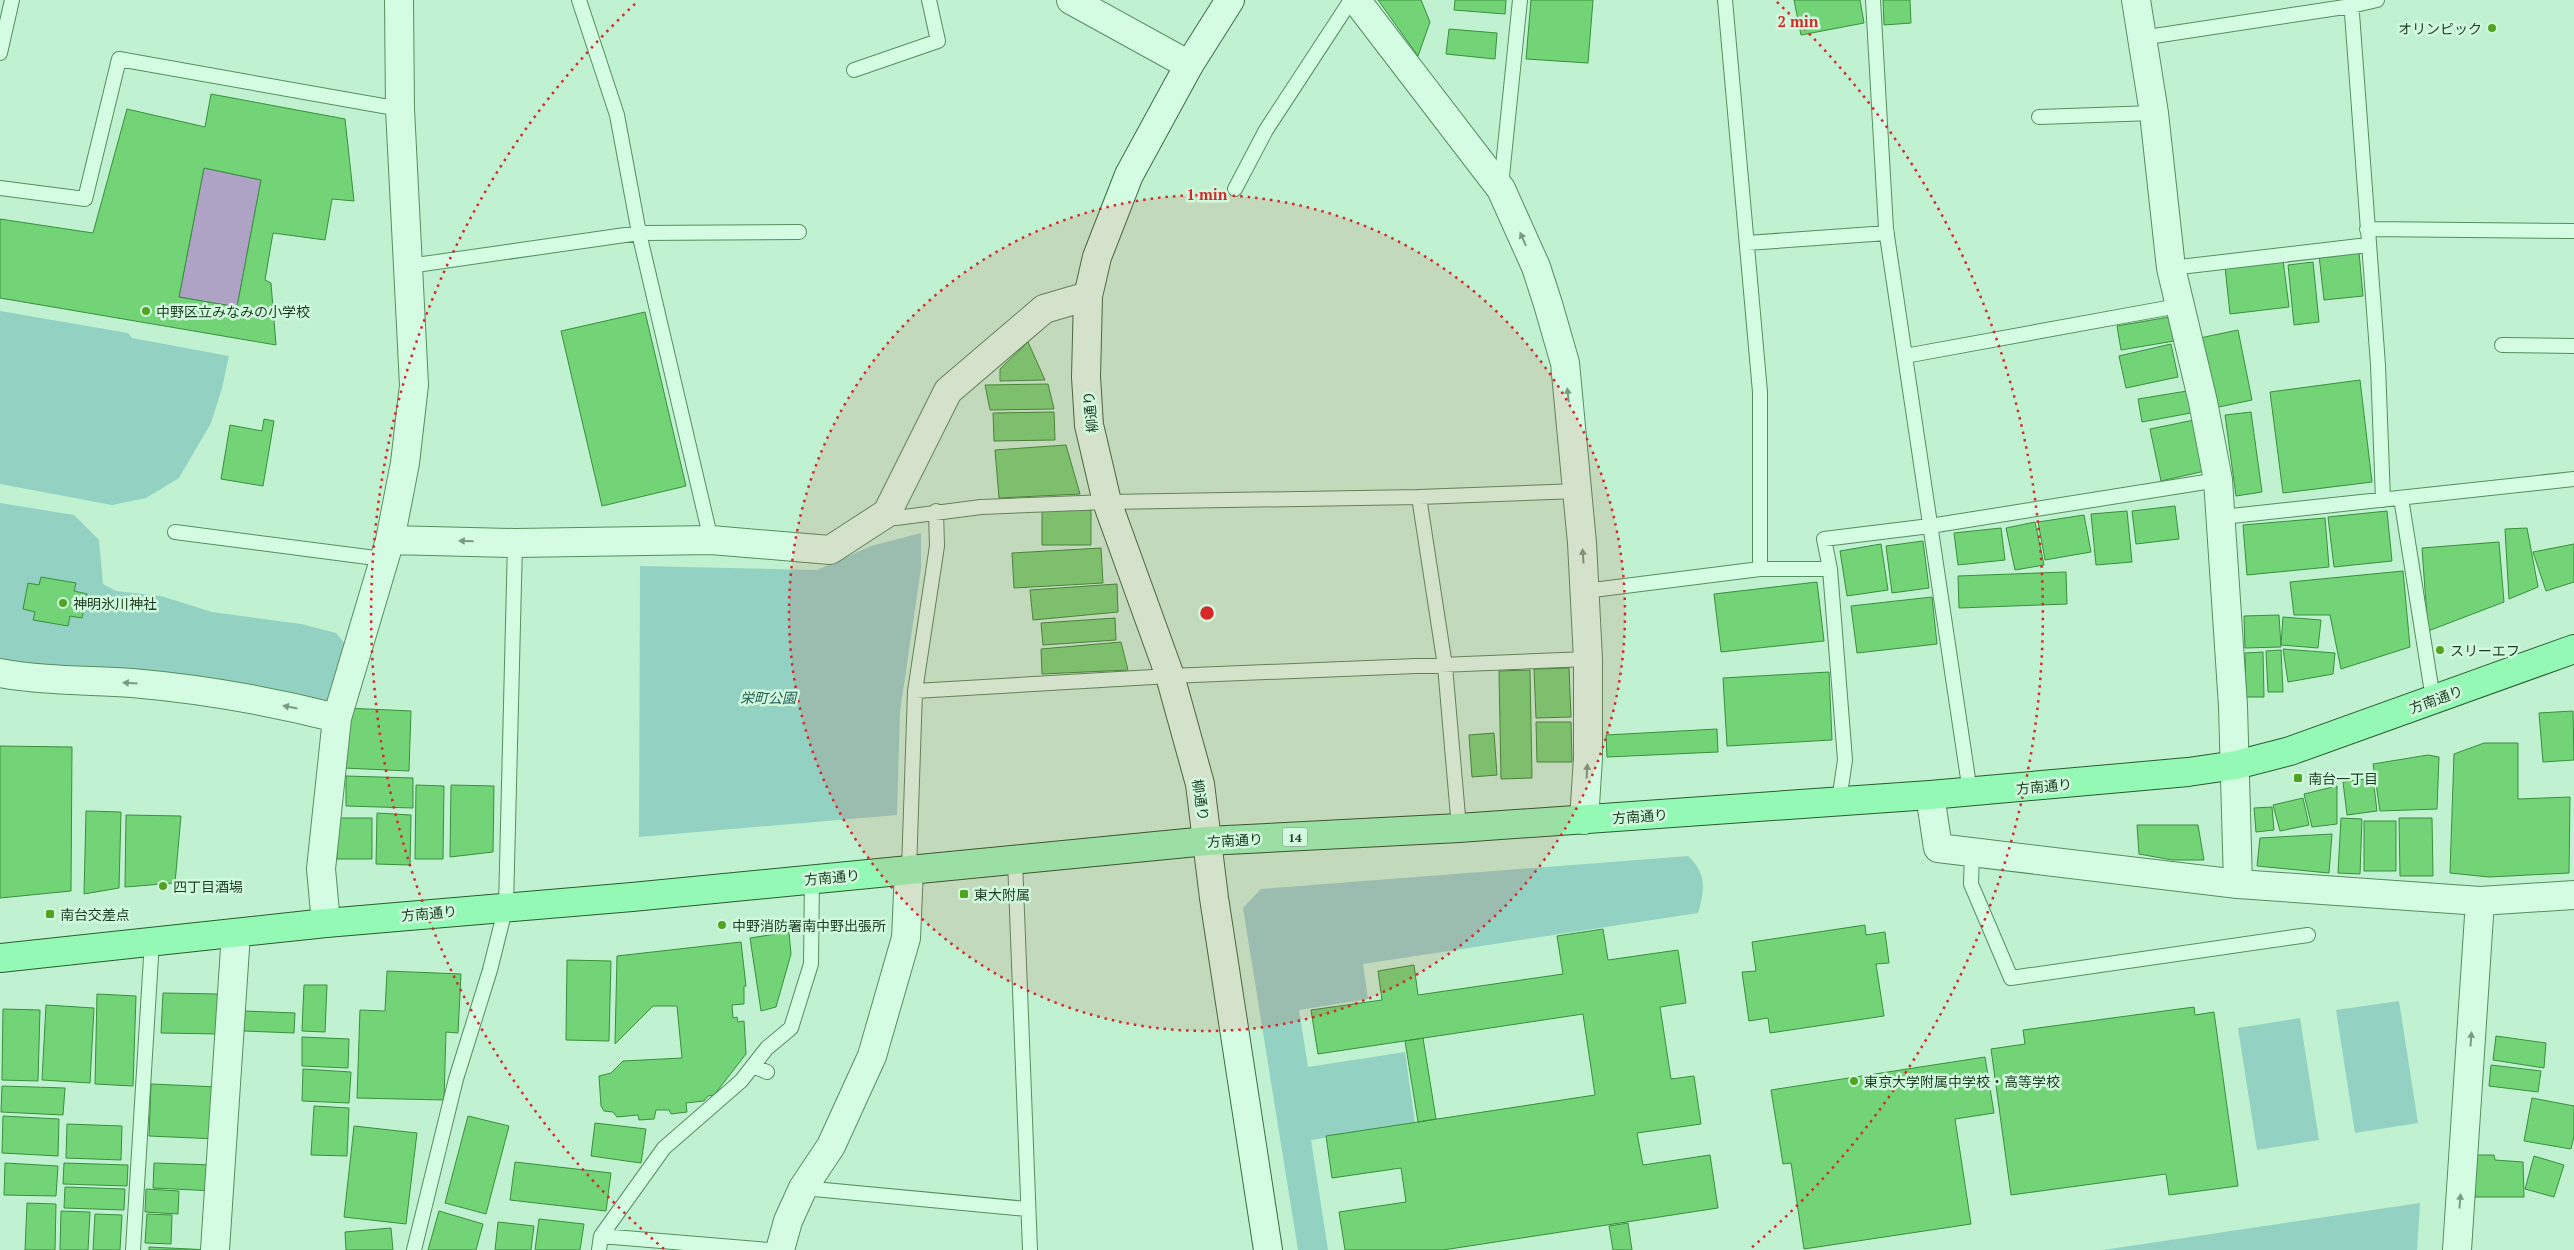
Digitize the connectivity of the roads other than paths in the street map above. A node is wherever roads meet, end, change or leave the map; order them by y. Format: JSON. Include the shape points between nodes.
{"nodes":[{"id":1,"x":12,"y":0,"type":"edge"},
{"id":2,"x":399,"y":0,"type":"edge"},
{"id":3,"x":579,"y":0,"type":"edge"},
{"id":4,"x":929,"y":0,"type":"edge"},
{"id":5,"x":1071,"y":0,"type":"edge"},
{"id":6,"x":1230,"y":0,"type":"edge"},
{"id":7,"x":1351,"y":0,"type":"edge"},
{"id":8,"x":1356,"y":0,"type":"edge"},
{"id":9,"x":1520,"y":0,"type":"edge"},
{"id":10,"x":1725,"y":0,"type":"edge"},
{"id":11,"x":1873,"y":0,"type":"edge"},
{"id":12,"x":2136,"y":0,"type":"edge"},
{"id":13,"x":2377,"y":0,"type":"edge"},
{"id":14,"x":2351,"y":3,"type":"edge"},
{"id":15,"x":2141,"y":38,"type":"junction"},
{"id":16,"x":0,"y":53,"type":"edge"},
{"id":17,"x":1189,"y":65,"type":"junction"},
{"id":18,"x":854,"y":70,"type":"dead end"},
{"id":19,"x":400,"y":109,"type":"junction"},
{"id":20,"x":2154,"y":113,"type":"junction"},
{"id":21,"x":2039,"y":117,"type":"dead end"},
{"id":22,"x":0,"y":188,"type":"edge"},
{"id":23,"x":1235,"y":189,"type":"dead end"},
{"id":24,"x":1501,"y":189,"type":"junction"},
{"id":25,"x":2367,"y":229,"type":"junction"},
{"id":26,"x":799,"y":232,"type":"dead end"},
{"id":27,"x":2574,"y":232,"type":"edge"},
{"id":28,"x":639,"y":233,"type":"junction"},
{"id":29,"x":1887,"y":234,"type":"junction"},
{"id":30,"x":1747,"y":243,"type":"junction"},
{"id":31,"x":2368,"y":245,"type":"junction"},
{"id":32,"x":409,"y":266,"type":"junction"},
{"id":33,"x":2171,"y":268,"type":"junction"},
{"id":34,"x":1088,"y":296,"type":"junction"},
{"id":35,"x":2178,"y":306,"type":"junction"},
{"id":36,"x":2502,"y":345,"type":"dead end"},
{"id":37,"x":2574,"y":346,"type":"edge"},
{"id":38,"x":1905,"y":356,"type":"junction"},
{"id":39,"x":2218,"y":480,"type":"junction"},
{"id":40,"x":2574,"y":480,"type":"edge"},
{"id":41,"x":1578,"y":491,"type":"junction"},
{"id":42,"x":1419,"y":497,"type":"junction"},
{"id":43,"x":2401,"y":498,"type":"junction"},
{"id":44,"x":2383,"y":500,"type":"junction"},
{"id":45,"x":1107,"y":502,"type":"junction"},
{"id":46,"x":936,"y":511,"type":"junction"},
{"id":47,"x":887,"y":513,"type":"junction"},
{"id":48,"x":2222,"y":517,"type":"junction"},
{"id":49,"x":1930,"y":526,"type":"junction"},
{"id":50,"x":175,"y":532,"type":"dead end"},
{"id":51,"x":711,"y":540,"type":"junction"},
{"id":52,"x":515,"y":543,"type":"junction"},
{"id":53,"x":386,"y":550,"type":"junction"},
{"id":54,"x":1760,"y":569,"type":"junction"},
{"id":55,"x":1830,"y":569,"type":"junction"},
{"id":56,"x":1585,"y":591,"type":"junction"},
{"id":57,"x":2573,"y":653,"type":"edge"},
{"id":58,"x":1588,"y":659,"type":"junction"},
{"id":59,"x":1445,"y":666,"type":"junction"},
{"id":60,"x":0,"y":672,"type":"edge"},
{"id":61,"x":1170,"y":676,"type":"junction"},
{"id":62,"x":915,"y":690,"type":"junction"},
{"id":63,"x":2433,"y":699,"type":"junction"},
{"id":64,"x":338,"y":718,"type":"junction"},
{"id":65,"x":2236,"y":765,"type":"junction"},
{"id":66,"x":1970,"y":792,"type":"junction"},
{"id":67,"x":1930,"y":796,"type":"junction"},
{"id":68,"x":1840,"y":801,"type":"junction"},
{"id":69,"x":1584,"y":820,"type":"junction"},
{"id":70,"x":1460,"y":828,"type":"junction"},
{"id":71,"x":1207,"y":841,"type":"junction"},
{"id":72,"x":1972,"y":852,"type":"junction"},
{"id":73,"x":1015,"y":860,"type":"junction"},
{"id":74,"x":909,"y":870,"type":"junction"},
{"id":75,"x":812,"y":878,"type":"junction"},
{"id":76,"x":2238,"y":884,"type":"junction"},
{"id":77,"x":2574,"y":895,"type":"edge"},
{"id":78,"x":2480,"y":901,"type":"junction"},
{"id":79,"x":506,"y":906,"type":"junction"},
{"id":80,"x":326,"y":922,"type":"junction"},
{"id":81,"x":236,"y":933,"type":"junction"},
{"id":82,"x":2308,"y":935,"type":"dead end"},
{"id":83,"x":152,"y":941,"type":"junction"},
{"id":84,"x":0,"y":958,"type":"edge"},
{"id":85,"x":754,"y":1066,"type":"junction"},
{"id":86,"x":767,"y":1072,"type":"dead end"},
{"id":87,"x":803,"y":1188,"type":"junction"},
{"id":88,"x":1027,"y":1209,"type":"junction"},
{"id":89,"x":600,"y":1243,"type":"edge"},
{"id":90,"x":133,"y":1250,"type":"edge"},
{"id":91,"x":215,"y":1250,"type":"edge"},
{"id":92,"x":414,"y":1250,"type":"edge"},
{"id":93,"x":769,"y":1250,"type":"edge"},
{"id":94,"x":780,"y":1250,"type":"edge"},
{"id":95,"x":1030,"y":1250,"type":"edge"},
{"id":96,"x":1268,"y":1250,"type":"edge"},
{"id":97,"x":2457,"y":1250,"type":"edge"}],
"edges":[{"from":1,"to":16,"type":"lane"},
{"from":2,"to":19,"type":"street"},
{"from":3,"to":28,"type":"lane","via":[[617,115]]},
{"from":4,"to":18,"type":"lane","via":[[938,41]]},
{"from":5,"to":17,"type":"street"},
{"from":6,"to":17,"type":"street","name":"柳通り"},
{"from":7,"to":23,"type":"lane","via":[[1266,130]]},
{"from":8,"to":24,"type":"street"},
{"from":9,"to":24,"type":"lane"},
{"from":10,"to":30,"type":"lane"},
{"from":11,"to":29,"type":"lane"},
{"from":12,"to":15,"type":"street"},
{"from":13,"to":14,"type":"lane"},
{"from":14,"to":15,"type":"lane"},
{"from":14,"to":25,"type":"lane"},
{"from":15,"to":20,"type":"street"},
{"from":17,"to":34,"type":"street","name":"柳通り","via":[[1129,175],[1098,257]]},
{"from":19,"to":22,"type":"lane","via":[[119,59],[85,199]]},
{"from":19,"to":32,"type":"street"},
{"from":20,"to":21,"type":"lane"},
{"from":20,"to":33,"type":"street"},
{"from":41,"to":24,"type":"street","one_way":true,"via":[[1564,363],[1536,267]]},
{"from":25,"to":27,"type":"lane"},
{"from":25,"to":31,"type":"lane"},
{"from":26,"to":28,"type":"lane"},
{"from":28,"to":32,"type":"lane"},
{"from":28,"to":51,"type":"lane"},
{"from":29,"to":30,"type":"lane"},
{"from":29,"to":38,"type":"lane"},
{"from":30,"to":54,"type":"lane","via":[[1760,392]]},
{"from":31,"to":33,"type":"lane"},
{"from":31,"to":44,"type":"lane","via":[[2378,365]]},
{"from":32,"to":53,"type":"street","via":[[414,385],[405,462]]},
{"from":33,"to":35,"type":"street"},
{"from":34,"to":45,"type":"street","name":"柳通り","via":[[1086,377],[1089,425]]},
{"from":34,"to":47,"type":"street","via":[[1044,309],[948,391]]},
{"from":35,"to":38,"type":"lane"},
{"from":35,"to":39,"type":"street","via":[[2203,402]]},
{"from":36,"to":37,"type":"lane"},
{"from":38,"to":49,"type":"lane"},
{"from":39,"to":48,"type":"street"},
{"from":39,"to":49,"type":"lane"},
{"from":40,"to":43,"type":"lane"},
{"from":41,"to":42,"type":"lane"},
{"from":56,"to":41,"type":"street","one_way":true},
{"from":42,"to":45,"type":"lane"},
{"from":42,"to":59,"type":"lane"},
{"from":43,"to":44,"type":"lane"},
{"from":43,"to":63,"type":"lane"},
{"from":44,"to":48,"type":"lane"},
{"from":45,"to":46,"type":"lane"},
{"from":45,"to":61,"type":"street","name":"柳通り"},
{"from":46,"to":47,"type":"lane","via":[[896,518]]},
{"from":46,"to":62,"type":"lane","via":[[937,546]]},
{"from":47,"to":51,"type":"street","via":[[830,550]]},
{"from":48,"to":65,"type":"street"},
{"from":49,"to":55,"type":"lane","via":[[1824,539]]},
{"from":49,"to":66,"type":"lane"},
{"from":50,"to":53,"type":"lane"},
{"from":51,"to":52,"type":"street"},
{"from":52,"to":53,"type":"street","one_way":true},
{"from":52,"to":79,"type":"lane"},
{"from":53,"to":64,"type":"street"},
{"from":54,"to":55,"type":"lane"},
{"from":54,"to":56,"type":"lane"},
{"from":55,"to":68,"type":"lane","via":[[1845,760]]},
{"from":56,"to":58,"type":"street"},
{"from":57,"to":63,"type":"main road","name":"方南通り","number":"14"},
{"from":58,"to":59,"type":"lane"},
{"from":69,"to":58,"type":"street","one_way":true},
{"from":59,"to":61,"type":"lane"},
{"from":59,"to":70,"type":"lane"},
{"from":64,"to":60,"type":"street","one_way":true,"via":[[207,690],[29,678]]},
{"from":61,"to":62,"type":"lane"},
{"from":61,"to":71,"type":"street","name":"柳通り","via":[[1200,784]]},
{"from":62,"to":74,"type":"lane"},
{"from":63,"to":65,"type":"main road","name":"方南通り","number":"14","via":[[2334,736]]},
{"from":64,"to":80,"type":"street","via":[[321,869]]},
{"from":65,"to":66,"type":"main road","name":"方南通り","number":"14"},
{"from":65,"to":76,"type":"street"},
{"from":66,"to":67,"type":"main road","name":"方南通り","number":"14"},
{"from":67,"to":68,"type":"main road","name":"方南通り","number":"14"},
{"from":67,"to":72,"type":"street","via":[[1938,848]]},
{"from":68,"to":69,"type":"main road","name":"方南通り","number":"14"},
{"from":69,"to":70,"type":"main road","name":"方南通り","number":"14"},
{"from":70,"to":71,"type":"main road","name":"方南通り","number":"14"},
{"from":71,"to":73,"type":"main road","name":"方南通り","number":"14"},
{"from":71,"to":96,"type":"street","name":"柳通り"},
{"from":72,"to":76,"type":"street"},
{"from":72,"to":82,"type":"lane","via":[[1971,884],[2011,978]]},
{"from":73,"to":74,"type":"main road","name":"方南通り","number":"14"},
{"from":73,"to":88,"type":"lane"},
{"from":74,"to":75,"type":"main road","name":"方南通り","number":"14"},
{"from":74,"to":87,"type":"street","via":[[906,938],[872,1056],[841,1105],[831,1146]]},
{"from":75,"to":79,"type":"main road","name":"方南通り","number":"14","via":[[632,897]]},
{"from":75,"to":85,"type":"lane","via":[[811,964],[791,1028],[767,1048]]},
{"from":76,"to":78,"type":"street"},
{"from":77,"to":78,"type":"street"},
{"from":97,"to":78,"type":"street","one_way":true},
{"from":79,"to":80,"type":"main road","name":"方南通り","number":"14"},
{"from":79,"to":92,"type":"lane","via":[[456,1079]]},
{"from":80,"to":81,"type":"main road","name":"方南通り","number":"14"},
{"from":81,"to":83,"type":"main road","name":"方南通り","number":"14"},
{"from":81,"to":91,"type":"street"},
{"from":83,"to":84,"type":"main road","name":"方南通り","number":"14"},
{"from":83,"to":90,"type":"lane"},
{"from":85,"to":86,"type":"lane"},
{"from":85,"to":89,"type":"lane","via":[[741,1082],[664,1148]]},
{"from":87,"to":88,"type":"lane"},
{"from":87,"to":94,"type":"street","via":[[788,1221]]},
{"from":88,"to":95,"type":"lane"},
{"from":89,"to":93,"type":"lane"}]}
